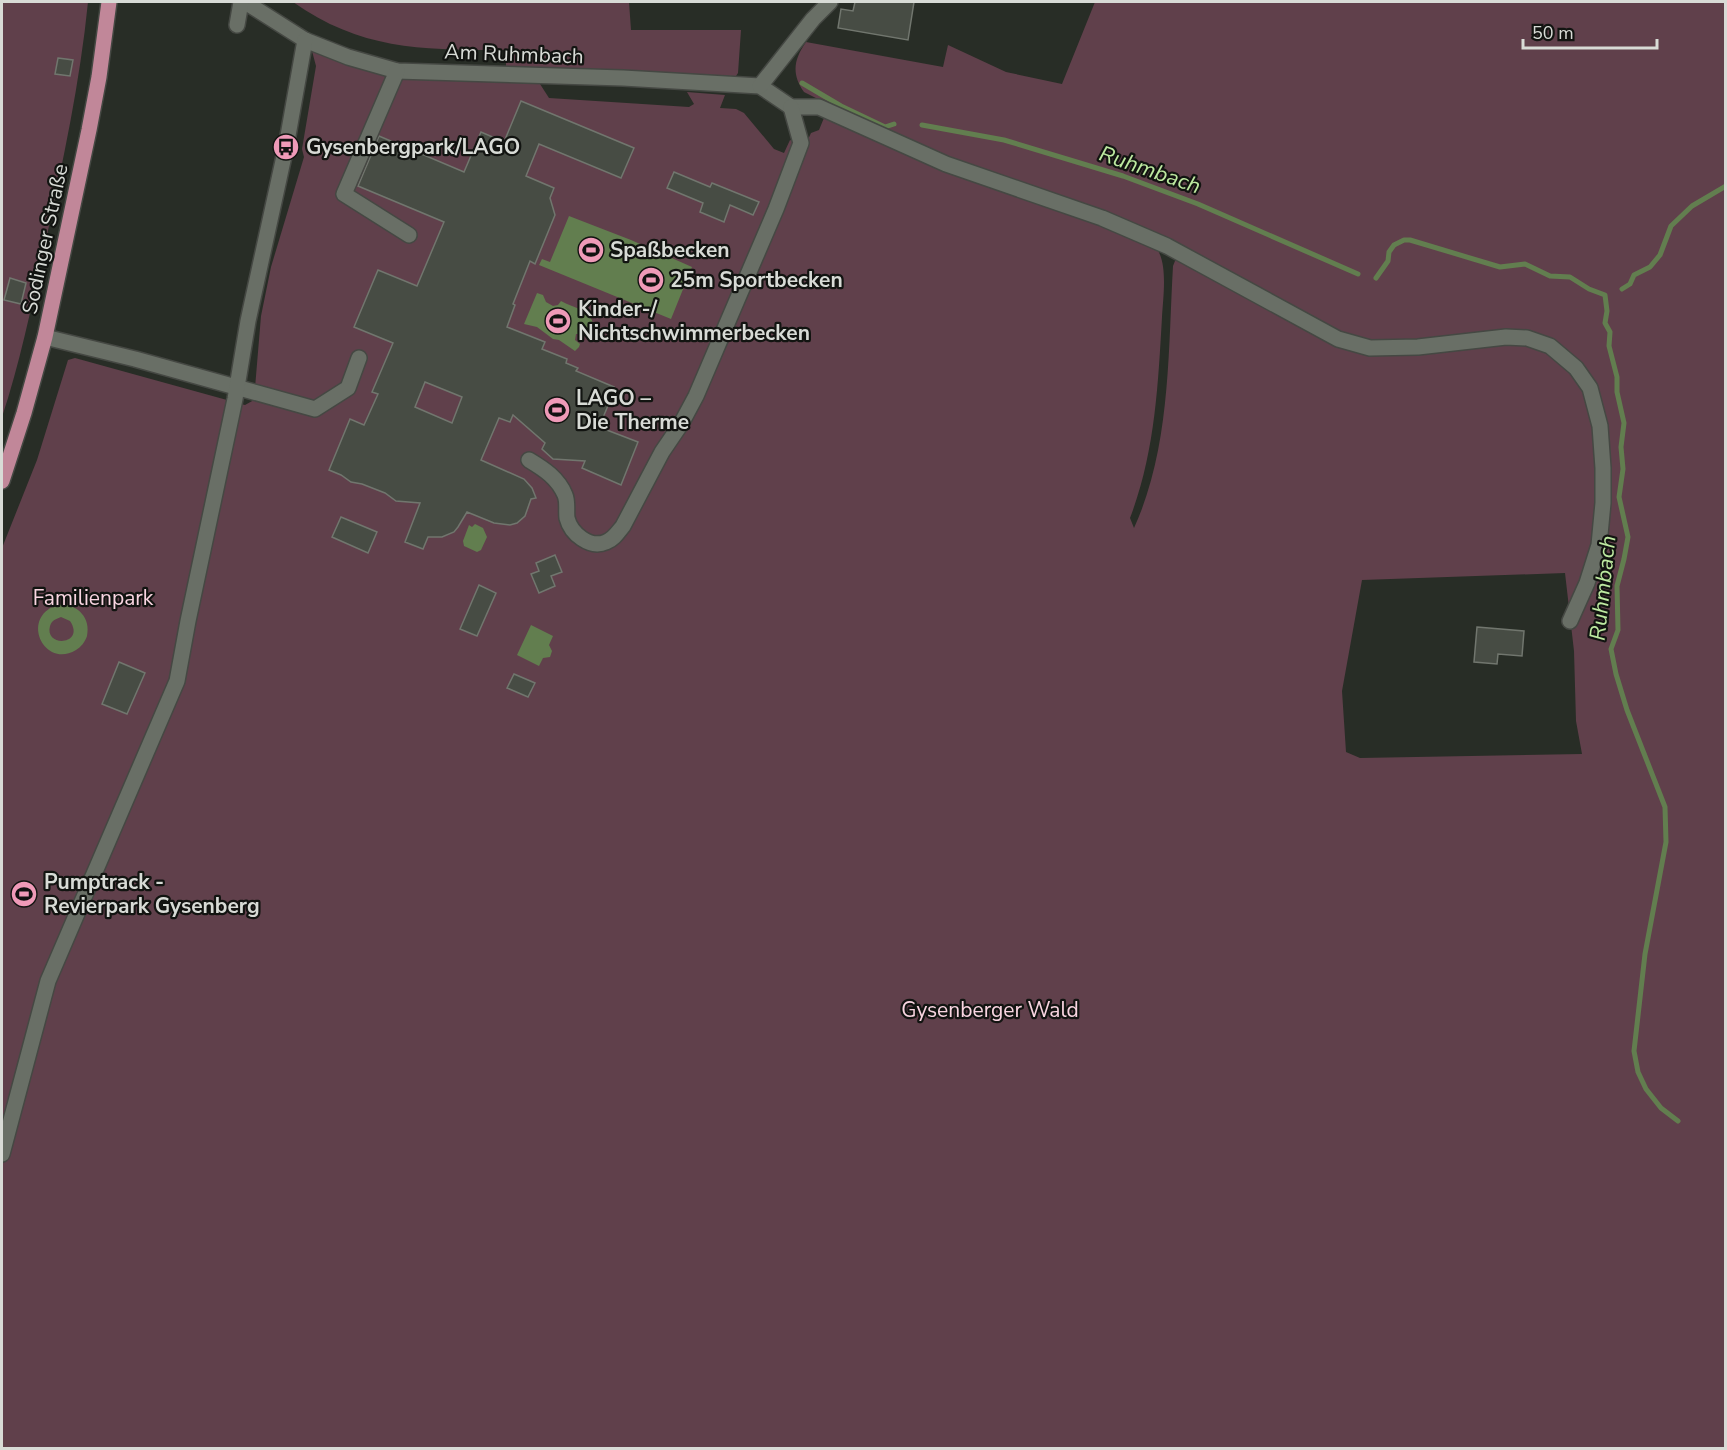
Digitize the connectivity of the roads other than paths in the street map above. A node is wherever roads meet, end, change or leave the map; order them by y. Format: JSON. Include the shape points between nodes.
{"nodes":[{"id":1,"x":109,"y":2,"type":"edge"},
{"id":2,"x":243,"y":2,"type":"edge"},
{"id":3,"x":810,"y":2,"type":"edge"},
{"id":4,"x":830,"y":2,"type":"edge"},
{"id":5,"x":813,"y":19,"type":"junction"},
{"id":6,"x":237,"y":25,"type":"dead end"},
{"id":7,"x":305,"y":40,"type":"junction"},
{"id":8,"x":397,"y":71,"type":"junction"},
{"id":9,"x":760,"y":86,"type":"junction"},
{"id":10,"x":791,"y":107,"type":"junction"},
{"id":11,"x":409,"y":235,"type":"dead end"},
{"id":12,"x":45,"y":337,"type":"junction"},
{"id":13,"x":360,"y":358,"type":"dead end"},
{"id":14,"x":237,"y":386,"type":"junction"},
{"id":15,"x":529,"y":460,"type":"dead end"},
{"id":16,"x":2,"y":481,"type":"edge"},
{"id":17,"x":1570,"y":621,"type":"dead end"},
{"id":18,"x":2,"y":1154,"type":"edge"}],
"edges":[{"from":1,"to":12,"type":"main road","name":"Sodinger Straße","via":[[81,172]]},
{"from":2,"to":6,"type":"street"},
{"from":2,"to":7,"type":"street","name":"Am Ruhmbach"},
{"from":3,"to":5,"type":"street"},
{"from":4,"to":5,"type":"street"},
{"from":5,"to":9,"type":"street"},
{"from":7,"to":8,"type":"street","name":"Am Ruhmbach"},
{"from":7,"to":14,"type":"street"},
{"from":8,"to":9,"type":"street","name":"Am Ruhmbach"},
{"from":8,"to":11,"type":"street","via":[[344,194]]},
{"from":9,"to":10,"type":"street"},
{"from":10,"to":15,"type":"street","via":[[801,143],[776,208],[696,396],[623,526],[604,543],[579,537],[571,529],[566,496],[558,483],[547,470]]},
{"from":10,"to":17,"type":"street","via":[[819,107],[946,164],[1102,218],[1167,246],[1338,339],[1370,348],[1506,337],[1527,338],[1550,346],[1576,368],[1590,388],[1600,426],[1603,503],[1599,545]]},
{"from":12,"to":14,"type":"street"},
{"from":12,"to":16,"type":"main road","name":"Sodinger Straße"},
{"from":13,"to":14,"type":"street","via":[[348,388],[315,409]]},
{"from":14,"to":18,"type":"street","via":[[177,681],[48,981]]}]}
